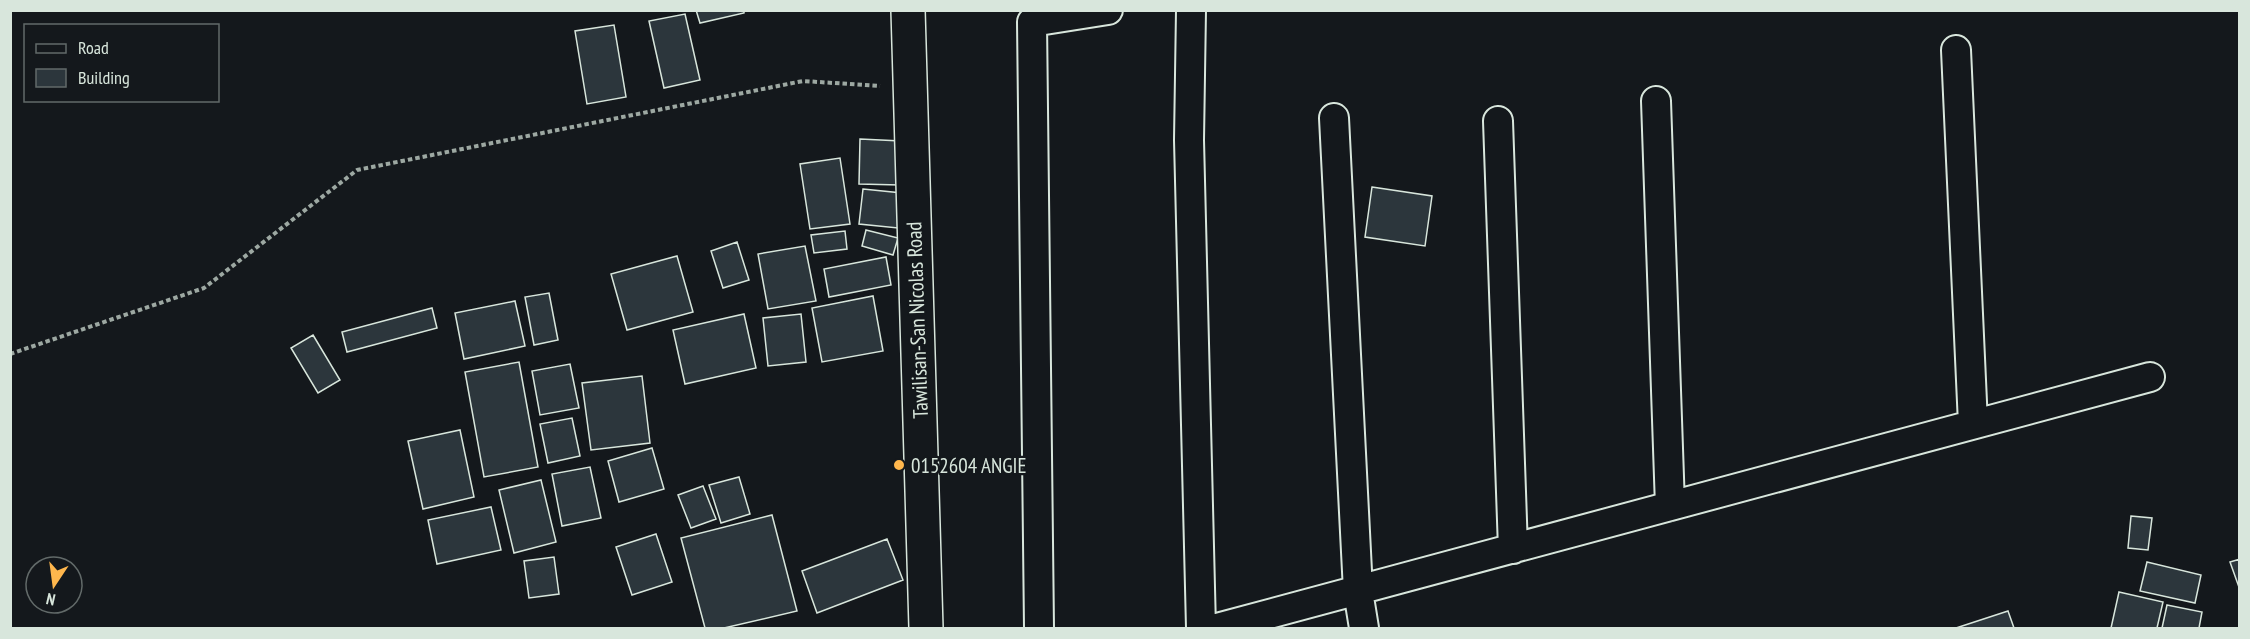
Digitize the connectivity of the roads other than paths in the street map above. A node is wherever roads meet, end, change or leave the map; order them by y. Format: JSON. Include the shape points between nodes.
{"nodes":[{"id":1,"x":908,"y":10,"type":"edge"},
{"id":2,"x":1108,"y":10,"type":"edge"},
{"id":3,"x":1191,"y":10,"type":"edge"},
{"id":4,"x":1956,"y":50,"type":"dead end"},
{"id":5,"x":1656,"y":100,"type":"dead end"},
{"id":6,"x":1334,"y":118,"type":"dead end"},
{"id":7,"x":1498,"y":121,"type":"dead end"},
{"id":8,"x":2150,"y":376,"type":"dead end"},
{"id":9,"x":1973,"y":424,"type":"junction"},
{"id":10,"x":1670,"y":506,"type":"junction"},
{"id":11,"x":1513,"y":549,"type":"junction"},
{"id":12,"x":1358,"y":591,"type":"junction"},
{"id":13,"x":926,"y":628,"type":"edge"},
{"id":14,"x":1039,"y":628,"type":"edge"},
{"id":15,"x":1201,"y":628,"type":"edge"},
{"id":16,"x":1217,"y":628,"type":"edge"},
{"id":17,"x":1364,"y":628,"type":"edge"}],
"edges":[{"from":1,"to":13,"type":"main road","name":"Tawilisan-San Nicolas Road"},
{"from":2,"to":14,"type":"street","via":[[1032,22]]},
{"from":3,"to":15,"type":"street","via":[[1189,140]]},
{"from":4,"to":9,"type":"street"},
{"from":5,"to":10,"type":"street"},
{"from":6,"to":12,"type":"street"},
{"from":7,"to":11,"type":"street"},
{"from":8,"to":9,"type":"street"},
{"from":9,"to":10,"type":"street"},
{"from":10,"to":11,"type":"street"},
{"from":11,"to":12,"type":"street"},
{"from":12,"to":16,"type":"street"},
{"from":12,"to":17,"type":"street"}]}
